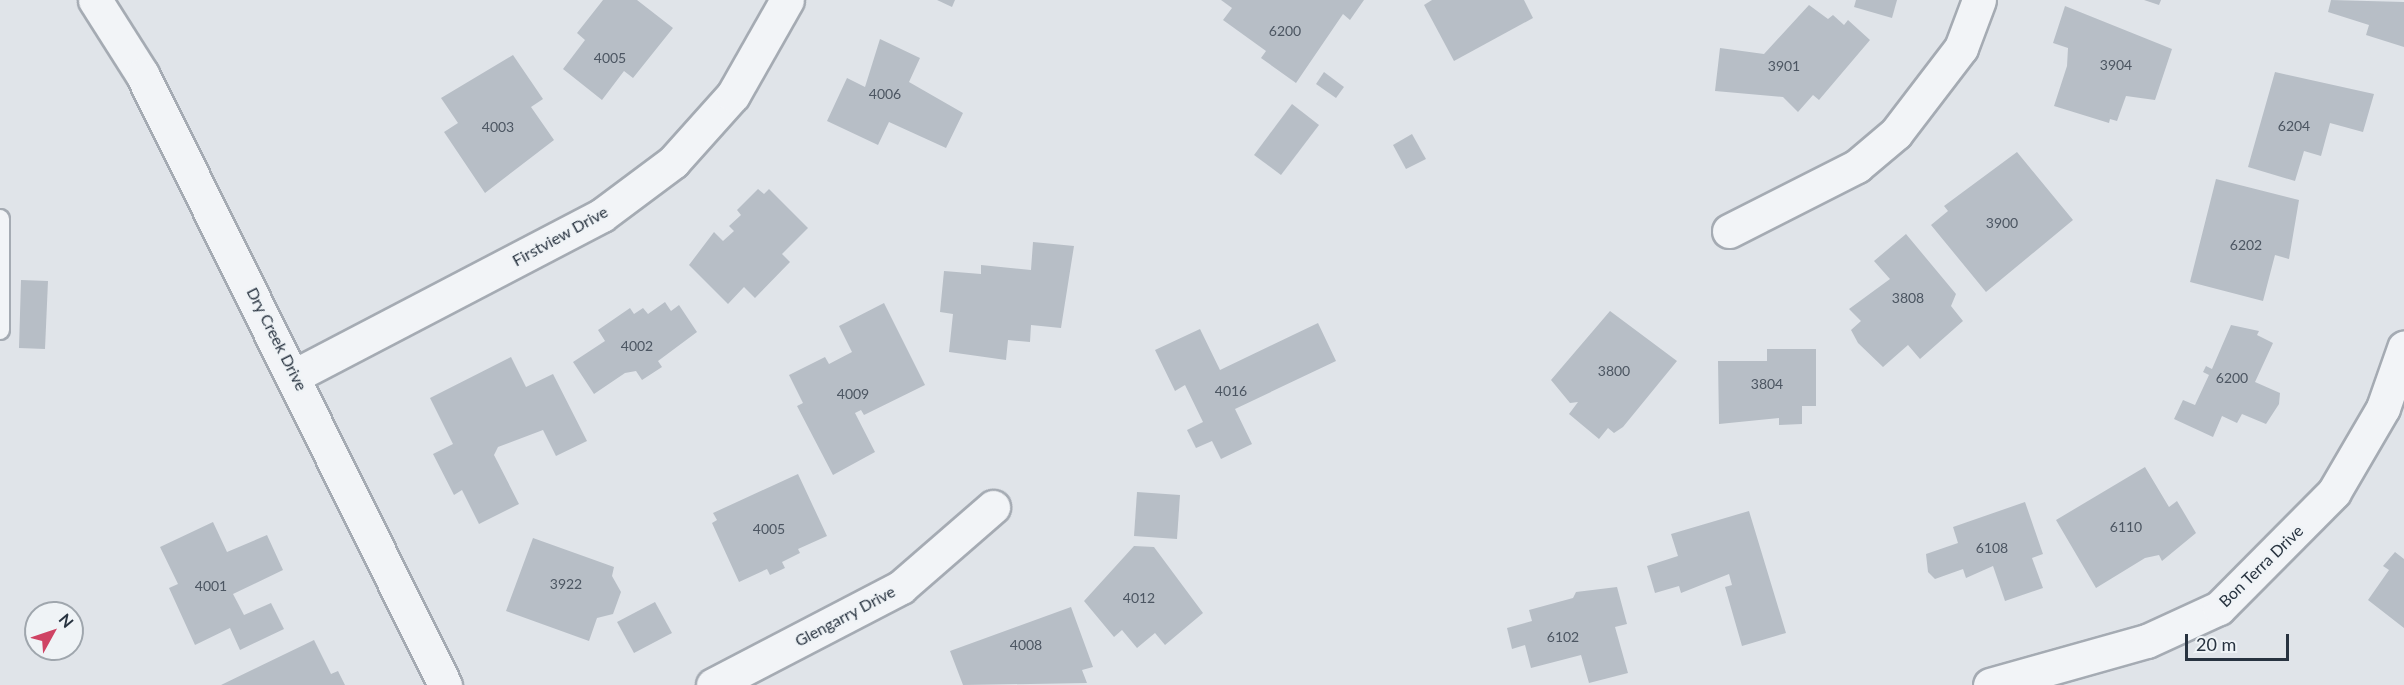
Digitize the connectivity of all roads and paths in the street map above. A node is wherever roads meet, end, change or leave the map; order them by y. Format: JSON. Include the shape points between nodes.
{"nodes":[{"id":1,"x":95,"y":0,"type":"edge"},
{"id":2,"x":787,"y":0,"type":"edge"},
{"id":3,"x":1979,"y":0,"type":"edge"},
{"id":4,"x":0,"y":219,"type":"edge"},
{"id":5,"x":1729,"y":231,"type":"dead end"},
{"id":6,"x":0,"y":330,"type":"edge"},
{"id":7,"x":2404,"y":348,"type":"edge"},
{"id":8,"x":296,"y":375,"type":"junction"},
{"id":9,"x":993,"y":507,"type":"dead end"},
{"id":10,"x":445,"y":685,"type":"edge"},
{"id":11,"x":713,"y":685,"type":"edge"},
{"id":12,"x":1990,"y":685,"type":"edge"}],
"edges":[{"from":1,"to":8,"type":"street","name":"Dry Creek Drive","via":[[142,74]]},
{"from":2,"to":8,"type":"street","name":"Firstview Drive","via":[[733,95],[673,162],[602,215]]},
{"from":3,"to":5,"type":"street","via":[[1961,48],[1896,133],[1857,166]]},
{"from":4,"to":6,"type":"lane"},
{"from":7,"to":12,"type":"street","name":"Bon Terra Drive","via":[[2383,408],[2334,492],[2219,608],[2147,641]]},
{"from":8,"to":10,"type":"street","name":"Dry Creek Drive"},
{"from":9,"to":11,"type":"street","name":"Glengarry Drive","via":[[900,587]]}]}
